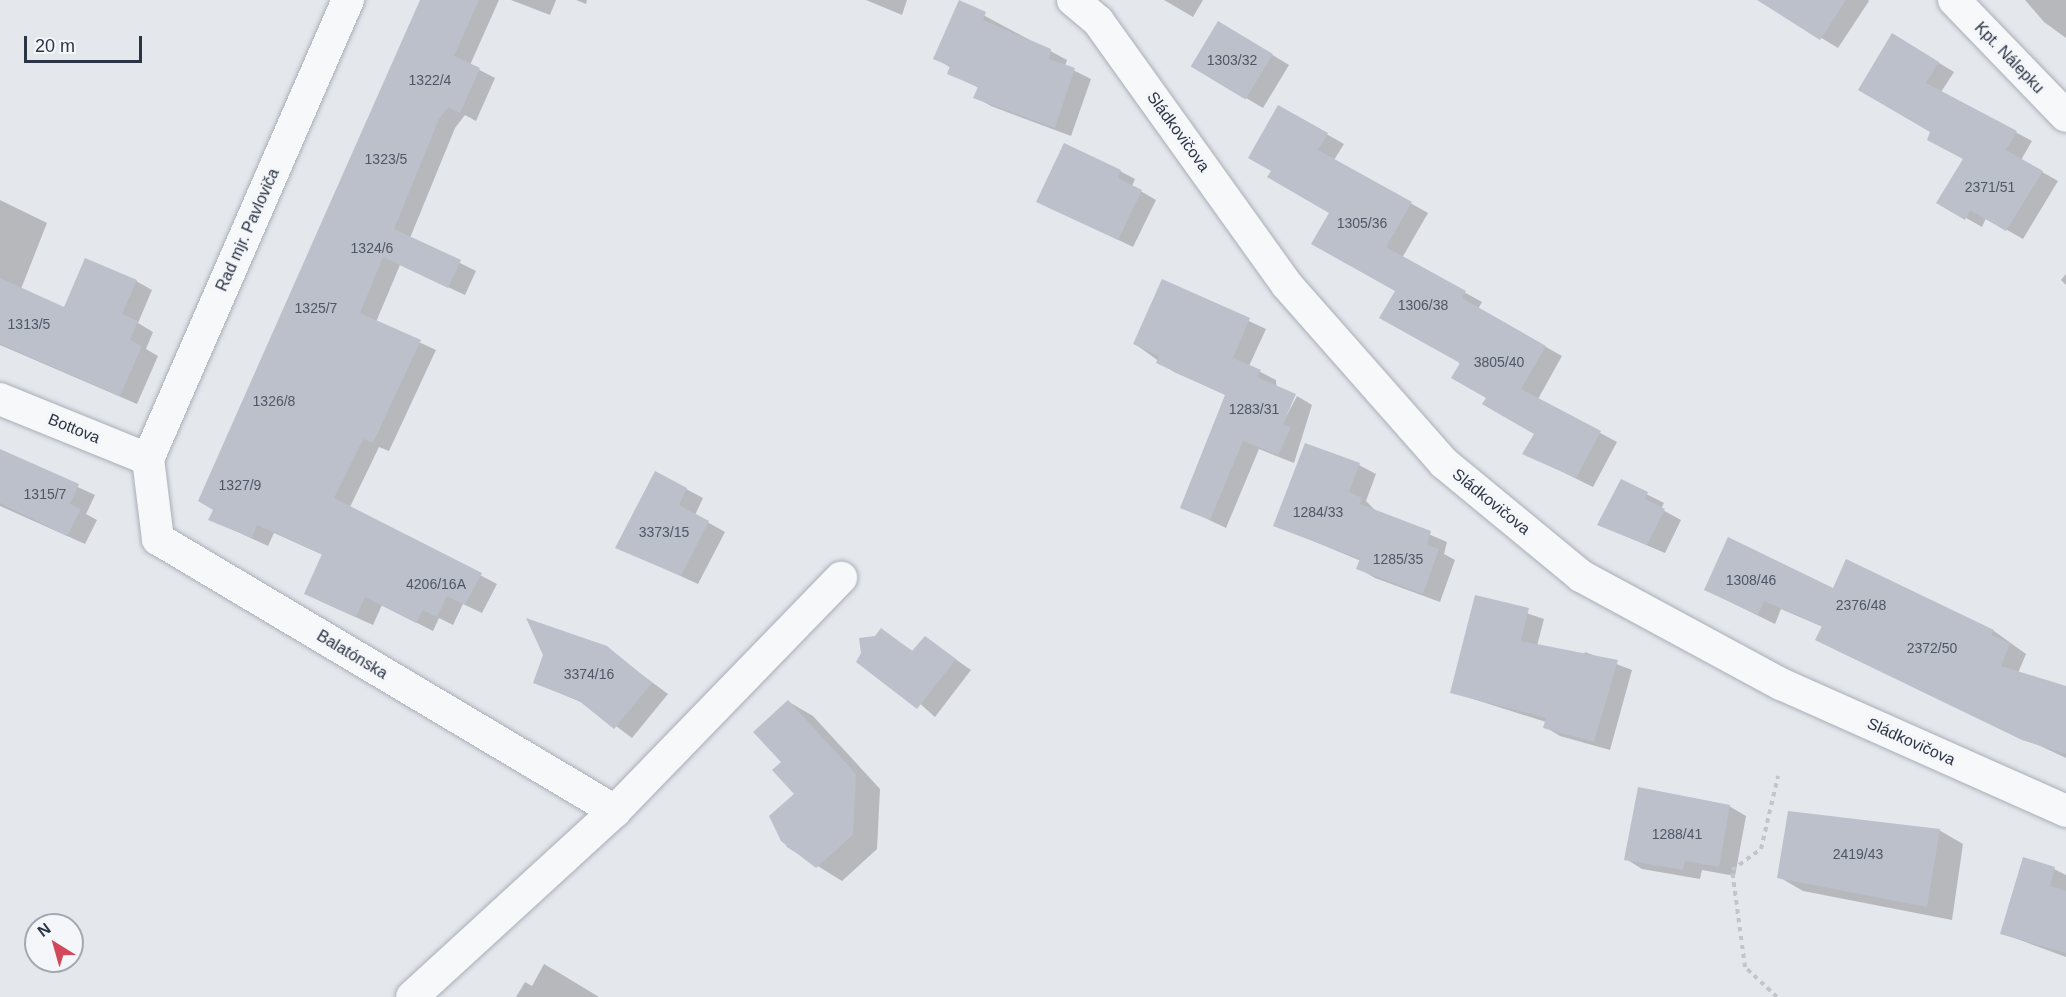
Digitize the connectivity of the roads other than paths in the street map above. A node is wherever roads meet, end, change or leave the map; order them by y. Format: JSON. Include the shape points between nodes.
{"nodes":[{"id":1,"x":348,"y":0,"type":"edge"},
{"id":2,"x":1073,"y":0,"type":"edge"},
{"id":3,"x":1954,"y":0,"type":"edge"},
{"id":4,"x":2066,"y":116,"type":"edge"},
{"id":5,"x":0,"y":399,"type":"edge"},
{"id":6,"x":148,"y":459,"type":"junction"},
{"id":7,"x":841,"y":578,"type":"dead end"},
{"id":8,"x":615,"y":811,"type":"junction"},
{"id":9,"x":2066,"y":811,"type":"edge"},
{"id":10,"x":412,"y":997,"type":"edge"}],
"edges":[{"from":1,"to":6,"type":"street","name":"Rad mjr. Pavloviča"},
{"from":2,"to":9,"type":"street","name":"Sládkovičova","via":[[1098,21],[1287,285],[1420,436],[1444,463],[1581,576],[1780,684]]},
{"from":3,"to":4,"type":"street","name":"Kpt. Nálepku"},
{"from":5,"to":6,"type":"street","name":"Bottova"},
{"from":6,"to":8,"type":"street","name":"Balatónska","via":[[158,539]]},
{"from":7,"to":8,"type":"street"},
{"from":8,"to":10,"type":"street"}]}
